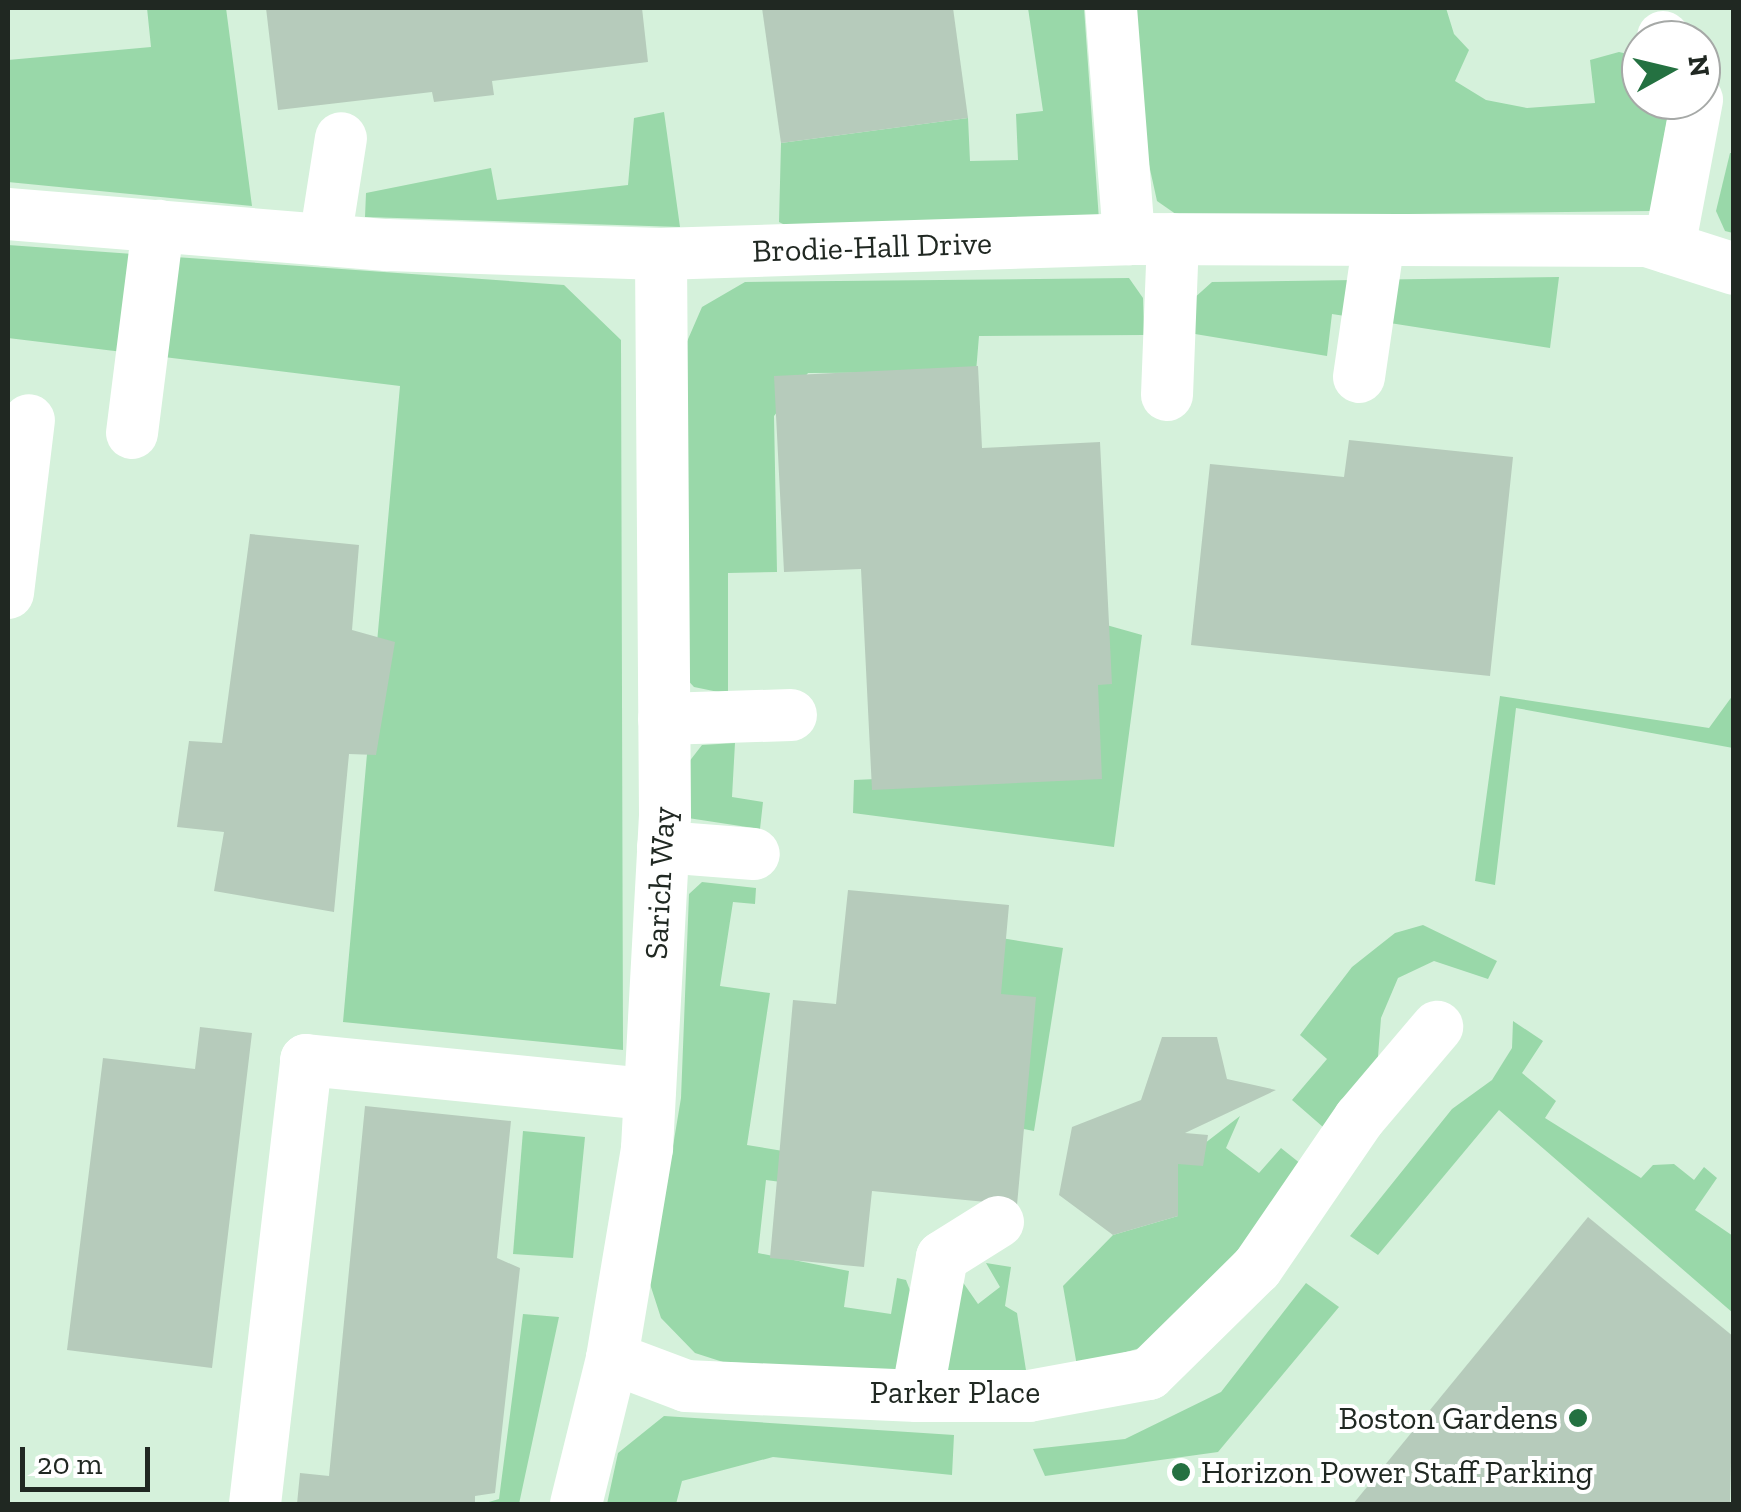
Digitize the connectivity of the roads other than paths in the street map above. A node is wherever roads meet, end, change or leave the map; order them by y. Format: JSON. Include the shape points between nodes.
{"nodes":[{"id":1,"x":1111,"y":8,"type":"edge"},
{"id":2,"x":1693,"y":120,"type":"edge"},
{"id":3,"x":341,"y":138,"type":"dead end"},
{"id":4,"x":8,"y":214,"type":"edge"},
{"id":5,"x":158,"y":226,"type":"junction"},
{"id":6,"x":1151,"y":239,"type":"junction"},
{"id":7,"x":325,"y":240,"type":"junction"},
{"id":8,"x":1378,"y":240,"type":"junction"},
{"id":9,"x":1669,"y":248,"type":"junction"},
{"id":10,"x":661,"y":254,"type":"junction"},
{"id":11,"x":1734,"y":269,"type":"edge"},
{"id":12,"x":1359,"y":377,"type":"dead end"},
{"id":13,"x":1167,"y":396,"type":"dead end"},
{"id":14,"x":29,"y":420,"type":"dead end"},
{"id":15,"x":132,"y":433,"type":"dead end"},
{"id":16,"x":8,"y":593,"type":"edge"},
{"id":17,"x":791,"y":716,"type":"dead end"},
{"id":18,"x":664,"y":719,"type":"junction"},
{"id":19,"x":663,"y":846,"type":"junction"},
{"id":20,"x":754,"y":854,"type":"dead end"},
{"id":21,"x":1437,"y":1027,"type":"dead end"},
{"id":22,"x":649,"y":1094,"type":"junction"},
{"id":23,"x":998,"y":1222,"type":"dead end"},
{"id":24,"x":612,"y":1358,"type":"junction"},
{"id":25,"x":917,"y":1396,"type":"junction"},
{"id":26,"x":256,"y":1504,"type":"edge"},
{"id":27,"x":576,"y":1504,"type":"edge"}],
"edges":[{"from":1,"to":6,"type":"street"},
{"from":2,"to":9,"type":"street"},
{"from":3,"to":7,"type":"street"},
{"from":4,"to":5,"type":"street","name":"Brodie-Hall Drive"},
{"from":5,"to":7,"type":"street","name":"Brodie-Hall Drive"},
{"from":5,"to":15,"type":"street"},
{"from":6,"to":8,"type":"street","name":"Brodie-Hall Drive"},
{"from":6,"to":10,"type":"street","name":"Brodie-Hall Drive"},
{"from":6,"to":13,"type":"street"},
{"from":7,"to":10,"type":"street","name":"Brodie-Hall Drive"},
{"from":8,"to":9,"type":"street","name":"Brodie-Hall Drive","via":[[1647,241]]},
{"from":8,"to":12,"type":"street"},
{"from":9,"to":11,"type":"street","name":"Brodie-Hall Drive"},
{"from":10,"to":18,"type":"street","name":"Sarich Way"},
{"from":14,"to":16,"type":"street"},
{"from":17,"to":18,"type":"street"},
{"from":18,"to":19,"type":"street","name":"Sarich Way"},
{"from":19,"to":20,"type":"street"},
{"from":19,"to":22,"type":"street","name":"Sarich Way"},
{"from":21,"to":25,"type":"street","name":"Parker Place","via":[[1359,1119],[1257,1268],[1149,1374],[1030,1396]]},
{"from":22,"to":24,"type":"street","name":"Sarich Way"},
{"from":22,"to":26,"type":"street","via":[[306,1060]]},
{"from":23,"to":25,"type":"street","via":[[942,1257]]},
{"from":24,"to":25,"type":"street","name":"Parker Place","via":[[686,1386]]},
{"from":24,"to":27,"type":"street","name":"Sarich Way"}]}
